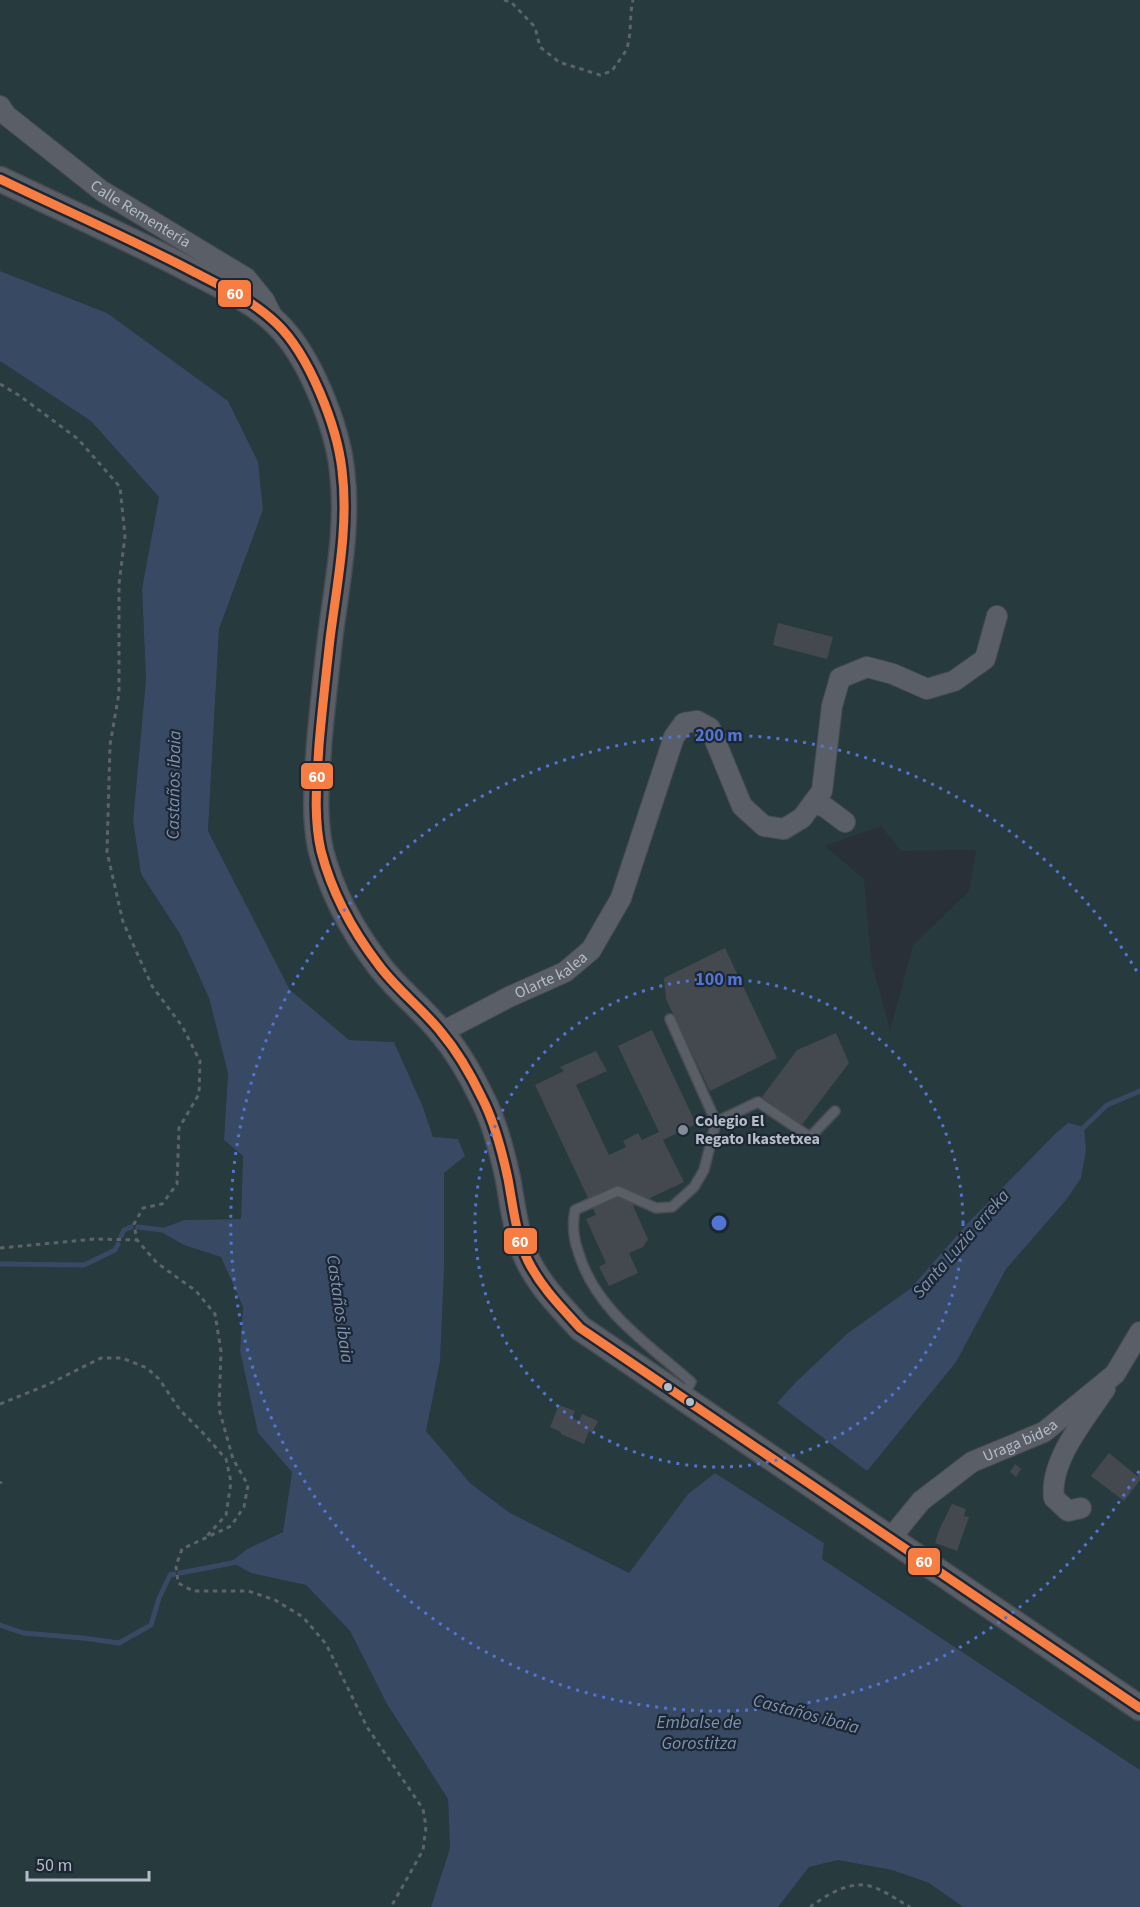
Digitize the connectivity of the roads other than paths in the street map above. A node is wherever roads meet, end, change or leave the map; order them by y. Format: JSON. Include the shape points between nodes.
{"nodes":[{"id":1,"x":0,"y":106,"type":"edge"},
{"id":2,"x":0,"y":179,"type":"edge"},
{"id":3,"x":277,"y":323,"type":"junction"},
{"id":4,"x":997,"y":616,"type":"dead end"},
{"id":5,"x":813,"y":803,"type":"junction"},
{"id":6,"x":846,"y":822,"type":"dead end"},
{"id":7,"x":670,"y":1018,"type":"dead end"},
{"id":8,"x":442,"y":1032,"type":"junction"},
{"id":9,"x":835,"y":1111,"type":"dead end"},
{"id":10,"x":716,"y":1122,"type":"junction"},
{"id":11,"x":1140,"y":1332,"type":"edge"},
{"id":12,"x":1114,"y":1374,"type":"junction"},
{"id":13,"x":683,"y":1397,"type":"junction"},
{"id":14,"x":1081,"y":1508,"type":"dead end"},
{"id":15,"x":890,"y":1539,"type":"junction"},
{"id":16,"x":1140,"y":1708,"type":"edge"}],
"edges":[{"from":1,"to":3,"type":"street","name":"Calle Rementería","via":[[6,115],[102,191],[246,278]]},
{"from":2,"to":3,"type":"street","via":[[243,298]]},
{"from":3,"to":8,"type":"street","via":[[308,369],[325,406],[342,471],[343,541],[324,688],[315,799],[320,848],[333,889],[350,923],[380,967]]},
{"from":4,"to":5,"type":"street","name":"Olarte kalea","via":[[985,659],[954,681],[927,689],[867,667],[840,678],[832,706],[822,791]]},
{"from":5,"to":6,"type":"street"},
{"from":5,"to":8,"type":"street","name":"Olarte kalea","via":[[802,818],[784,829],[764,826],[742,806],[710,728],[697,721],[684,723],[674,737],[621,898],[591,950],[565,972]]},
{"from":7,"to":10,"type":"lane"},
{"from":8,"to":13,"type":"street","via":[[464,1064],[490,1115],[521,1240],[544,1288],[580,1328]]},
{"from":9,"to":10,"type":"lane","via":[[810,1137],[758,1102]]},
{"from":10,"to":13,"type":"lane","via":[[705,1170],[694,1187],[672,1207],[656,1208],[618,1191],[575,1210],[572,1223],[583,1269],[595,1291],[610,1311],[691,1382]]},
{"from":11,"to":12,"type":"street","name":"Uraga bidea"},
{"from":12,"to":14,"type":"street","via":[[1057,1470],[1054,1498],[1068,1511]]},
{"from":12,"to":15,"type":"street","name":"Uraga bidea","via":[[1044,1432],[972,1462],[921,1501]]},
{"from":13,"to":15,"type":"street"},
{"from":15,"to":16,"type":"street"}]}
